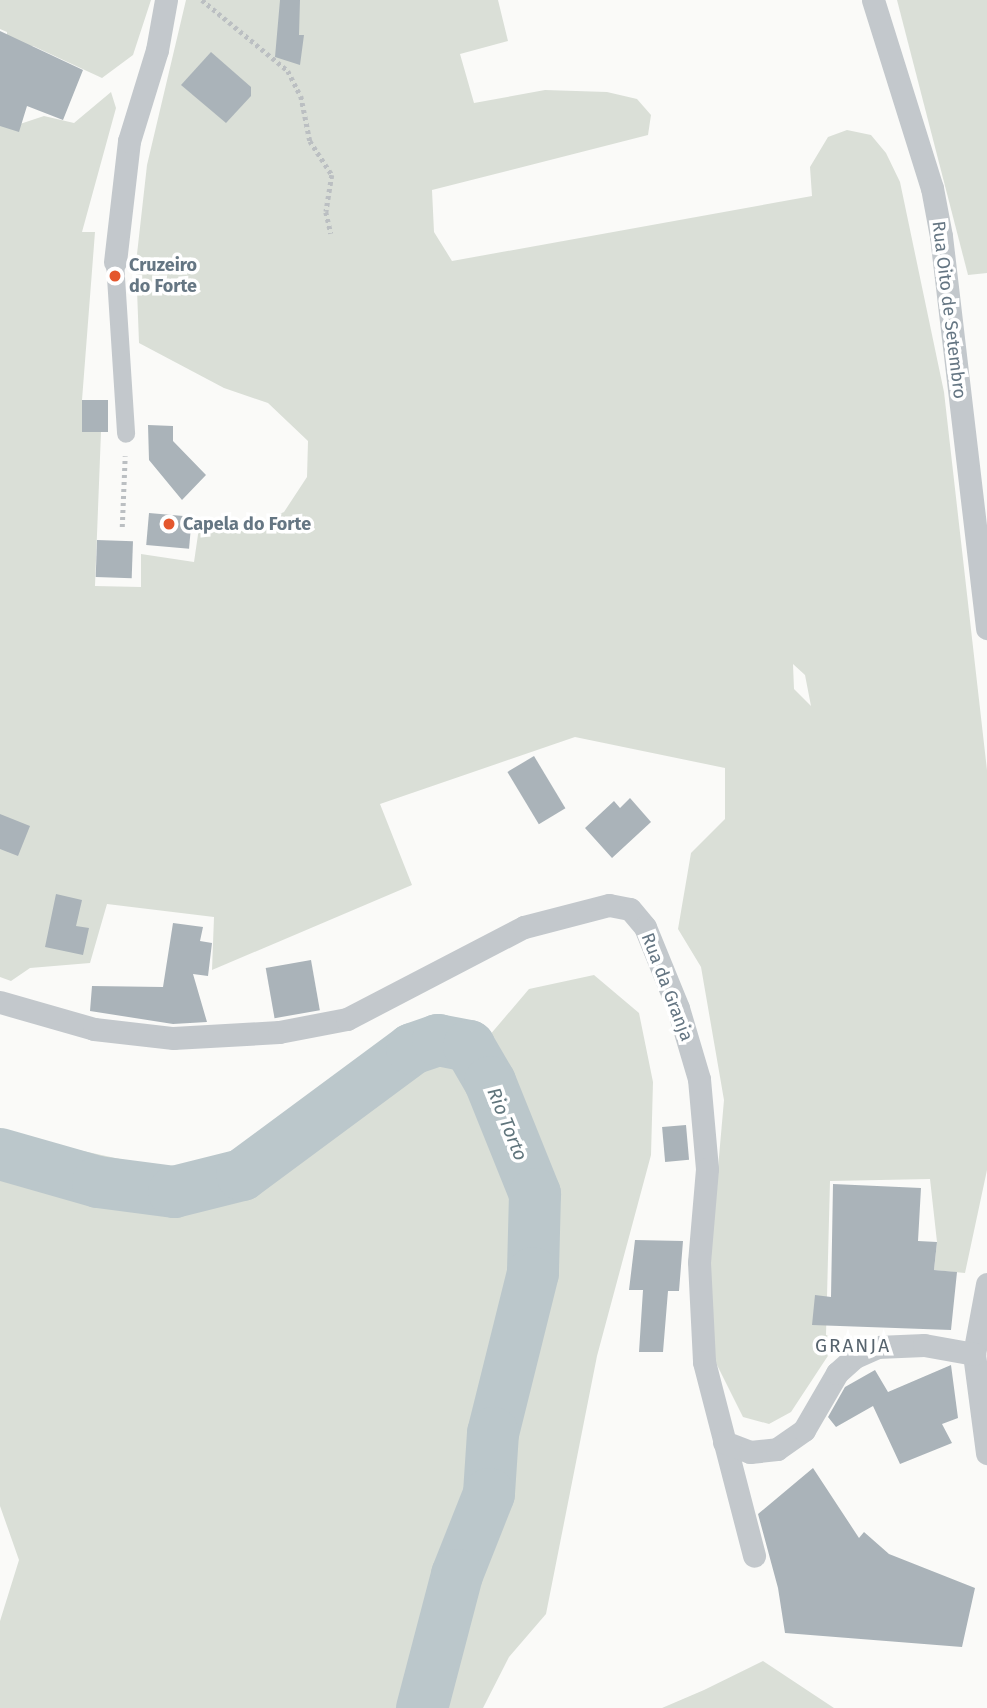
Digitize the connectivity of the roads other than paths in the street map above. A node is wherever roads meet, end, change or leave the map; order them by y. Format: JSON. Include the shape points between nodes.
{"nodes":[{"id":1,"x":166,"y":0,"type":"edge"},
{"id":2,"x":873,"y":0,"type":"edge"},
{"id":3,"x":115,"y":262,"type":"joint"},
{"id":4,"x":126,"y":434,"type":"road end"},
{"id":5,"x":987,"y":628,"type":"edge"},
{"id":6,"x":0,"y":1002,"type":"edge"},
{"id":7,"x":987,"y":1284,"type":"edge"},
{"id":8,"x":974,"y":1354,"type":"junction"},
{"id":9,"x":981,"y":1387,"type":"edge"},
{"id":10,"x":724,"y":1442,"type":"junction"},
{"id":11,"x":987,"y":1453,"type":"edge"},
{"id":12,"x":754,"y":1556,"type":"dead end"}],
"edges":[{"from":1,"to":3,"type":"street","via":[[157,50],[129,141]]},
{"from":2,"to":5,"type":"street","name":"Rua Oito de Setembro","via":[[932,188],[941,236]]},
{"from":3,"to":4,"type":"street"},
{"from":6,"to":10,"type":"street","name":"Rua da Granja","via":[[94,1029],[146,1035],[279,1032],[347,1019],[524,926],[609,905],[630,909],[645,926],[678,1008],[699,1079],[707,1169],[699,1262],[704,1362]]},
{"from":7,"to":8,"type":"street"},
{"from":8,"to":9,"type":"street"},
{"from":8,"to":10,"type":"street","via":[[924,1345],[877,1347],[855,1357],[837,1373],[804,1430],[777,1448],[750,1452]]},
{"from":9,"to":11,"type":"street"},
{"from":10,"to":12,"type":"street","name":"Rua da Granja"}]}
